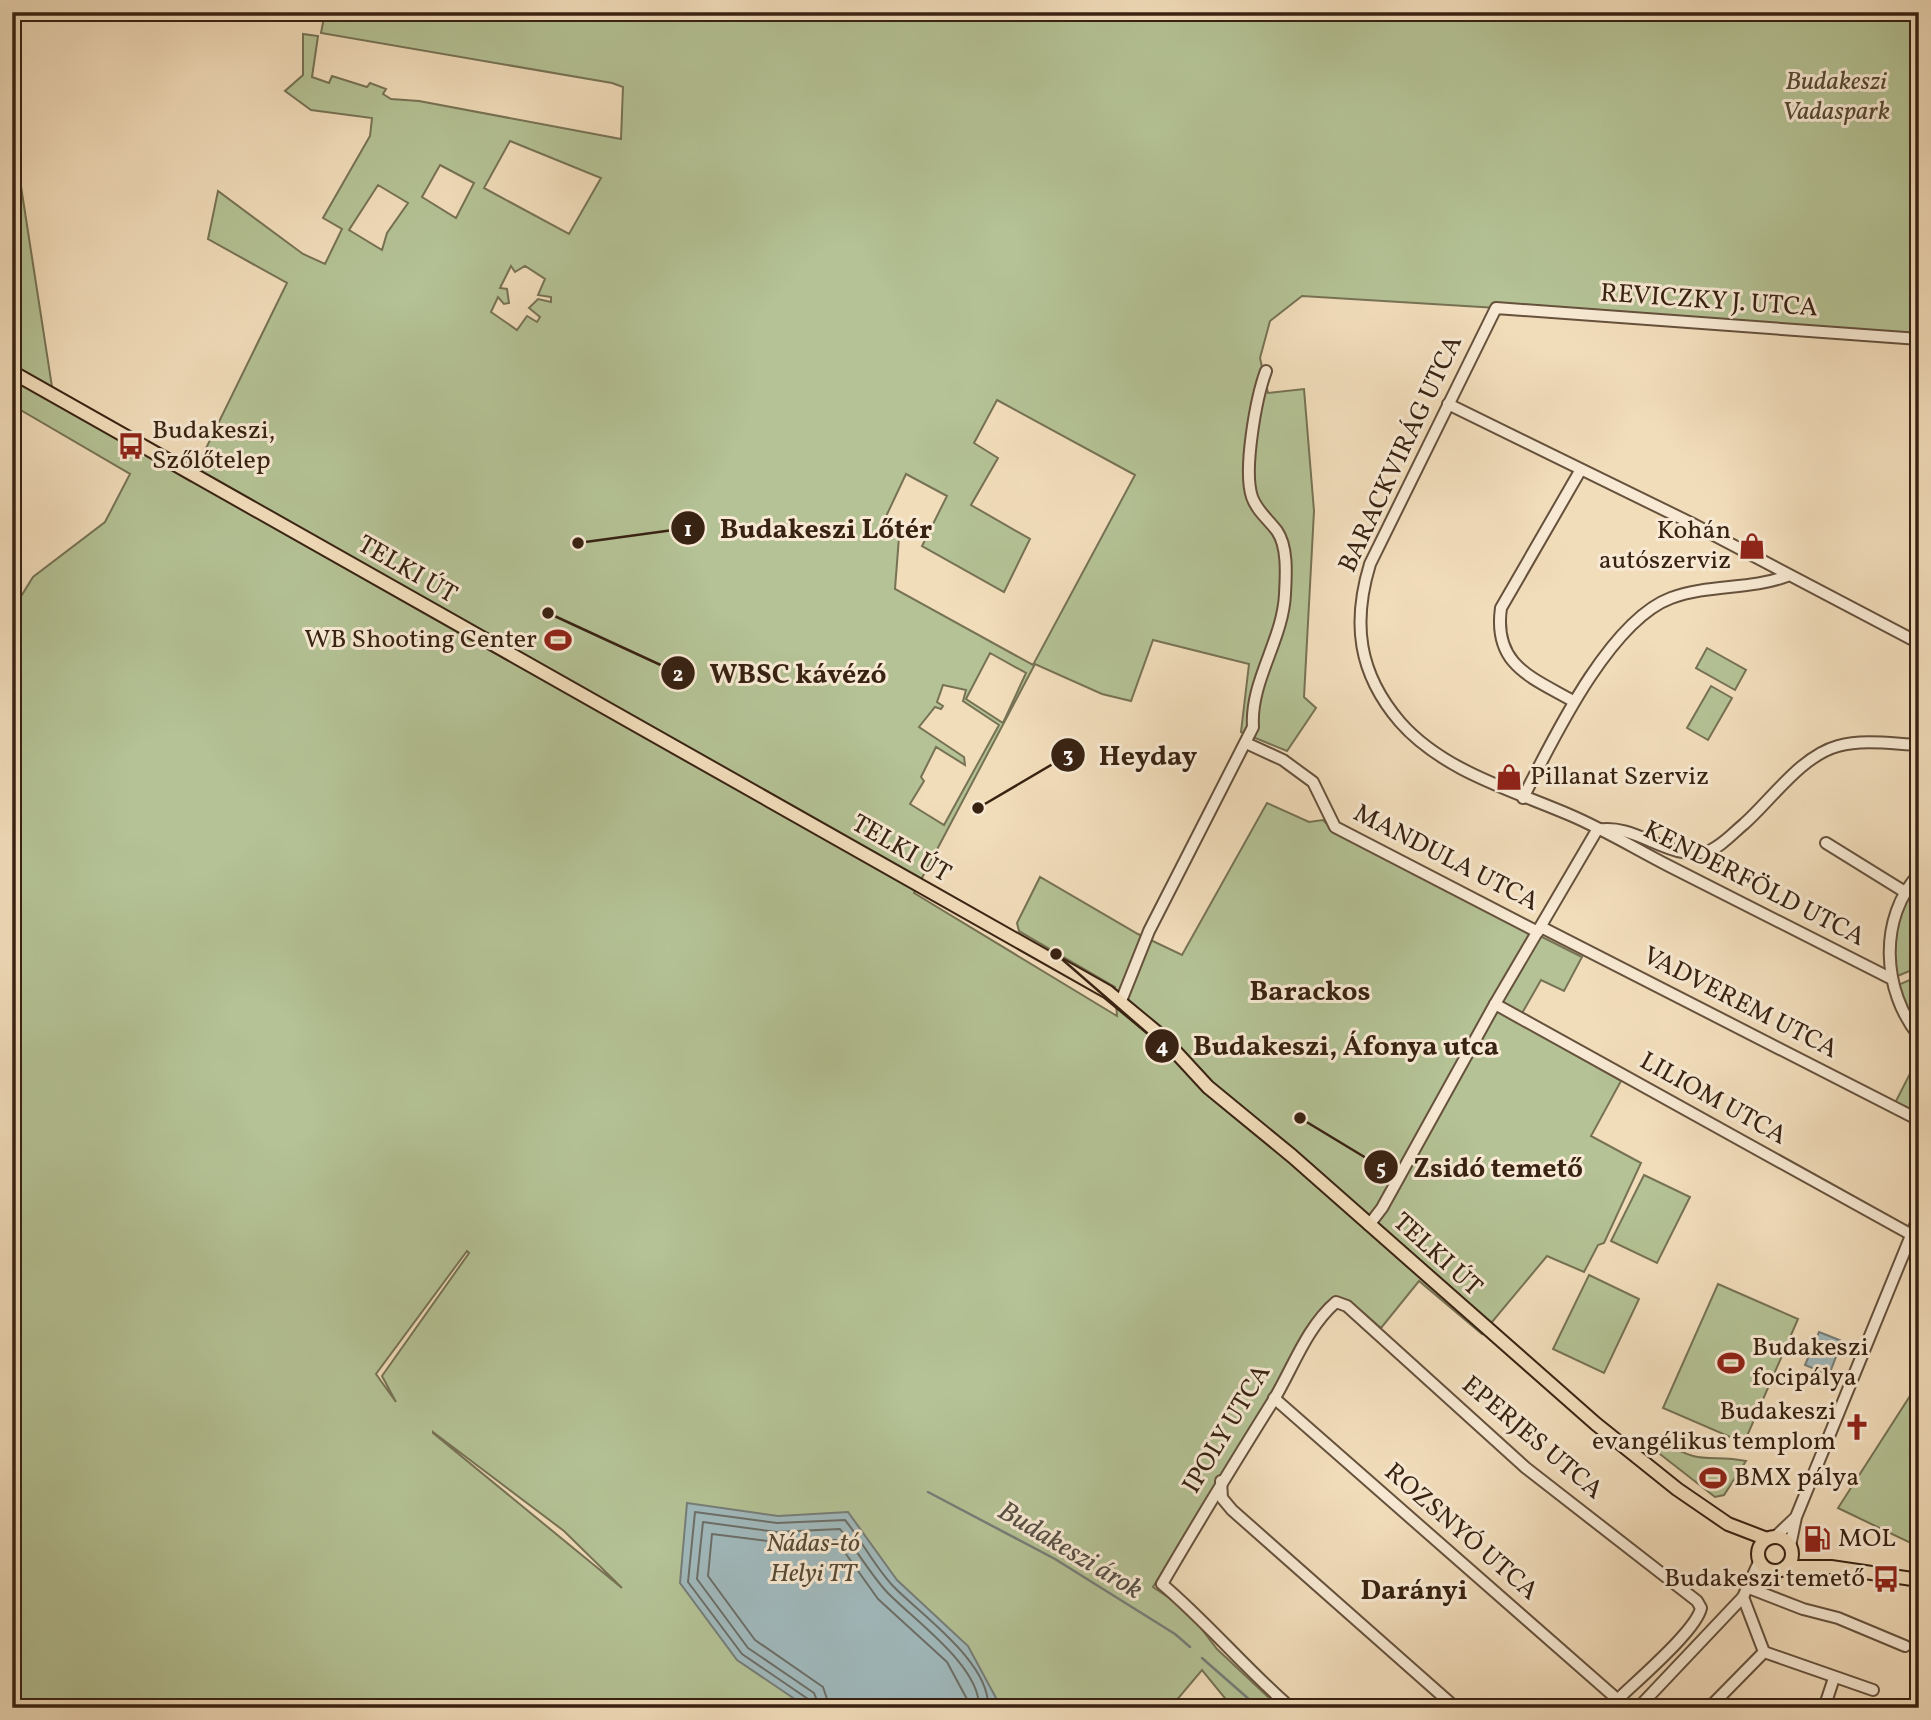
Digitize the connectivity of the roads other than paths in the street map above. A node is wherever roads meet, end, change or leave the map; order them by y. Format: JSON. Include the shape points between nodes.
{"nodes":[{"id":1,"x":1496,"y":308,"type":"joint"},
{"id":2,"x":1919,"y":338,"type":"edge"},
{"id":3,"x":1266,"y":371,"type":"dead end"},
{"id":4,"x":12,"y":372,"type":"edge"},
{"id":5,"x":1448,"y":404,"type":"junction"},
{"id":6,"x":1580,"y":471,"type":"junction"},
{"id":7,"x":1787,"y":576,"type":"junction"},
{"id":8,"x":1919,"y":643,"type":"edge"},
{"id":9,"x":1573,"y":701,"type":"junction"},
{"id":10,"x":1246,"y":743,"type":"junction"},
{"id":11,"x":1919,"y":745,"type":"edge"},
{"id":12,"x":1523,"y":798,"type":"junction"},
{"id":13,"x":1597,"y":830,"type":"junction"},
{"id":14,"x":1826,"y":843,"type":"dead end"},
{"id":15,"x":1919,"y":874,"type":"edge"},
{"id":16,"x":1905,"y":892,"type":"junction"},
{"id":17,"x":1540,"y":930,"type":"junction"},
{"id":18,"x":1890,"y":978,"type":"junction"},
{"id":19,"x":1121,"y":1001,"type":"junction"},
{"id":20,"x":1495,"y":1004,"type":"junction"},
{"id":21,"x":1919,"y":1036,"type":"edge"},
{"id":22,"x":1919,"y":1120,"type":"edge"},
{"id":23,"x":1919,"y":1216,"type":"edge"},
{"id":24,"x":1369,"y":1225,"type":"junction"},
{"id":25,"x":1914,"y":1237,"type":"edge"},
{"id":26,"x":1336,"y":1302,"type":"joint"},
{"id":27,"x":1274,"y":1398,"type":"junction"},
{"id":28,"x":1221,"y":1481,"type":"junction"},
{"id":29,"x":1796,"y":1517,"type":"junction"},
{"id":30,"x":1728,"y":1524,"type":"junction"},
{"id":31,"x":1771,"y":1538,"type":"junction"},
{"id":32,"x":1790,"y":1548,"type":"junction"},
{"id":33,"x":1758,"y":1558,"type":"junction"},
{"id":34,"x":1831,"y":1567,"type":"junction"},
{"id":35,"x":1780,"y":1569,"type":"junction"},
{"id":36,"x":1919,"y":1580,"type":"edge"},
{"id":37,"x":1746,"y":1592,"type":"junction"},
{"id":38,"x":1905,"y":1646,"type":"dead end"},
{"id":39,"x":1764,"y":1652,"type":"junction"},
{"id":40,"x":1834,"y":1678,"type":"junction"},
{"id":41,"x":1873,"y":1690,"type":"dead end"},
{"id":42,"x":1617,"y":1700,"type":"edge"},
{"id":43,"x":1638,"y":1707,"type":"edge"},
{"id":44,"x":1291,"y":1708,"type":"edge"},
{"id":45,"x":1456,"y":1708,"type":"edge"},
{"id":46,"x":1709,"y":1708,"type":"edge"},
{"id":47,"x":1824,"y":1708,"type":"edge"}],
"edges":[{"from":1,"to":2,"type":"street","name":"REVICZKY J. UTCA"},
{"from":1,"to":5,"type":"street","name":"BARACKVIRÁG UTCA"},
{"from":3,"to":10,"type":"street","via":[[1254,412],[1251,495],[1279,533],[1285,554],[1286,596]]},
{"from":4,"to":19,"type":"main road","name":"TELKI ÚT"},
{"from":5,"to":6,"type":"street"},
{"from":5,"to":12,"type":"street","name":"BARACKVIRÁG UTCA","via":[[1370,564],[1360,597],[1360,636],[1374,684],[1424,745]]},
{"from":6,"to":7,"type":"street","via":[[1691,523]]},
{"from":6,"to":9,"type":"street","via":[[1501,608],[1498,629],[1503,647],[1519,670]]},
{"from":7,"to":8,"type":"street"},
{"from":7,"to":9,"type":"street","via":[[1770,583],[1711,588],[1657,606],[1622,637]]},
{"from":9,"to":12,"type":"street"},
{"from":10,"to":17,"type":"street","name":"MANDULA UTCA","via":[[1283,760],[1313,782],[1335,827]]},
{"from":10,"to":19,"type":"street","via":[[1149,930]]},
{"from":11,"to":13,"type":"street","via":[[1865,743],[1838,746],[1815,756],[1767,804],[1709,851],[1694,854],[1620,830]]},
{"from":12,"to":13,"type":"street","name":"BARACKVIRÁG UTCA"},
{"from":13,"to":17,"type":"street"},
{"from":13,"to":18,"type":"street","name":"KENDERFÖLD UTCA"},
{"from":14,"to":16,"type":"street"},
{"from":15,"to":16,"type":"street"},
{"from":16,"to":18,"type":"street","via":[[1894,921]]},
{"from":17,"to":20,"type":"street"},
{"from":17,"to":22,"type":"street","name":"VADVEREM UTCA"},
{"from":18,"to":21,"type":"street","via":[[1905,1016]]},
{"from":19,"to":24,"type":"main road","name":"TELKI ÚT","via":[[1208,1087]]},
{"from":20,"to":24,"type":"street"},
{"from":20,"to":25,"type":"street","name":"LILIOM UTCA"},
{"from":23,"to":25,"type":"street"},
{"from":24,"to":30,"type":"main road","name":"TELKI ÚT","via":[[1527,1366],[1677,1489]]},
{"from":25,"to":29,"type":"street"},
{"from":26,"to":27,"type":"street","name":"IPOLY UTCA","via":[[1297,1354]]},
{"from":26,"to":42,"type":"street","name":"EPERJES UTCA","via":[[1347,1306],[1526,1468],[1697,1601],[1700,1615]]},
{"from":27,"to":28,"type":"street","name":"IPOLY UTCA"},
{"from":27,"to":42,"type":"street","name":"ROZSNYÓ UTCA"},
{"from":28,"to":44,"type":"street","name":"IPOLY UTCA","via":[[1162,1584]]},
{"from":28,"to":45,"type":"street","via":[[1222,1498],[1232,1510]]},
{"from":29,"to":31,"type":"street"},
{"from":29,"to":32,"type":"street"},
{"from":30,"to":31,"type":"main road"},
{"from":30,"to":33,"type":"main road"},
{"from":31,"to":32,"type":"main road"},
{"from":31,"to":33,"type":"main road"},
{"from":32,"to":34,"type":"main road"},
{"from":32,"to":35,"type":"main road"},
{"from":33,"to":35,"type":"main road"},
{"from":33,"to":37,"type":"street"},
{"from":34,"to":35,"type":"main road"},
{"from":34,"to":36,"type":"main road"},
{"from":35,"to":37,"type":"street"},
{"from":37,"to":38,"type":"street","via":[[1838,1618]]},
{"from":37,"to":39,"type":"street"},
{"from":37,"to":43,"type":"street"},
{"from":39,"to":40,"type":"street"},
{"from":39,"to":46,"type":"street"},
{"from":40,"to":41,"type":"street"},
{"from":40,"to":47,"type":"street"},
{"from":42,"to":43,"type":"street","name":"ROZSNYÓ UTCA"}]}
